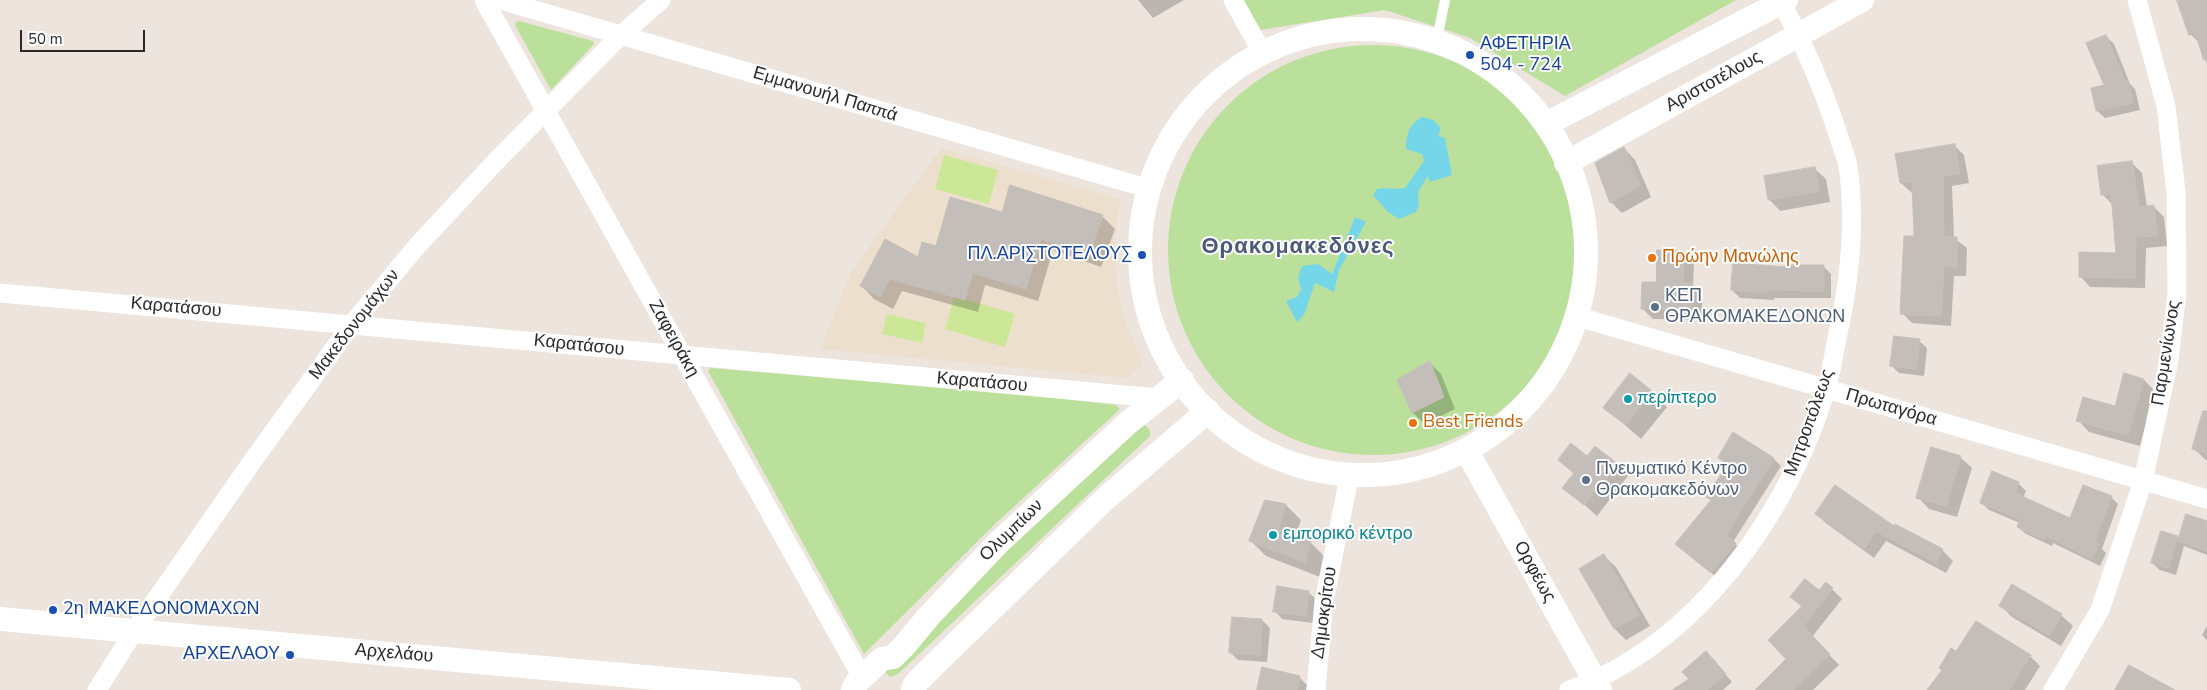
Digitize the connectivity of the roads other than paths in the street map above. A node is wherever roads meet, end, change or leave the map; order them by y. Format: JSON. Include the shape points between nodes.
{"nodes":[{"id":1,"x":484,"y":0,"type":"edge"},
{"id":2,"x":500,"y":0,"type":"edge"},
{"id":3,"x":661,"y":0,"type":"edge"},
{"id":4,"x":1233,"y":0,"type":"edge"},
{"id":5,"x":1445,"y":0,"type":"edge"},
{"id":6,"x":1862,"y":0,"type":"edge"},
{"id":7,"x":2137,"y":0,"type":"edge"},
{"id":8,"x":1782,"y":1,"type":"edge"},
{"id":9,"x":1800,"y":35,"type":"junction"},
{"id":10,"x":620,"y":36,"type":"junction"},
{"id":11,"x":1437,"y":39,"type":"junction"},
{"id":12,"x":1262,"y":52,"type":"junction"},
{"id":13,"x":546,"y":111,"type":"junction"},
{"id":14,"x":1548,"y":122,"type":"junction"},
{"id":15,"x":1566,"y":163,"type":"junction"},
{"id":16,"x":1150,"y":189,"type":"junction"},
{"id":17,"x":0,"y":293,"type":"edge"},
{"id":18,"x":1574,"y":316,"type":"junction"},
{"id":19,"x":352,"y":324,"type":"junction"},
{"id":20,"x":682,"y":357,"type":"junction"},
{"id":21,"x":1182,"y":380,"type":"junction"},
{"id":22,"x":1826,"y":389,"type":"junction"},
{"id":23,"x":1158,"y":398,"type":"junction"},
{"id":24,"x":1208,"y":411,"type":"junction"},
{"id":25,"x":1468,"y":453,"type":"junction"},
{"id":26,"x":1349,"y":478,"type":"junction"},
{"id":27,"x":2143,"y":481,"type":"junction"},
{"id":28,"x":2207,"y":499,"type":"edge"},
{"id":29,"x":0,"y":619,"type":"edge"},
{"id":30,"x":135,"y":630,"type":"junction"},
{"id":31,"x":893,"y":657,"type":"junction"},
{"id":32,"x":857,"y":684,"type":"edge"},
{"id":33,"x":1597,"y":685,"type":"edge"},
{"id":34,"x":914,"y":687,"type":"edge"},
{"id":35,"x":97,"y":690,"type":"edge"},
{"id":36,"x":789,"y":690,"type":"edge"},
{"id":37,"x":1316,"y":690,"type":"edge"},
{"id":38,"x":1569,"y":690,"type":"edge"},
{"id":39,"x":2053,"y":690,"type":"edge"}],
"edges":[{"from":1,"to":13,"type":"street","name":"Ζαφειράκη"},
{"from":2,"to":10,"type":"street","name":"Εμμανουήλ Παππά"},
{"from":3,"to":10,"type":"street","name":"Μακεδονομάχων"},
{"from":4,"to":12,"type":"street"},
{"from":5,"to":11,"type":"lane"},
{"from":6,"to":9,"type":"street","name":"Αριστοτέλους"},
{"from":7,"to":27,"type":"street","name":"Παρμενίωνος","via":[[2166,106],[2176,192],[2177,292],[2169,360]]},
{"from":8,"to":9,"type":"street","name":"Μητροπόλεως"},
{"from":8,"to":14,"type":"street"},
{"from":9,"to":15,"type":"street","name":"Αριστοτέλους"},
{"from":9,"to":22,"type":"street","name":"Μητροπόλεως","via":[[1848,165],[1852,224],[1847,290]]},
{"from":10,"to":13,"type":"street","name":"Μακεδονομάχων"},
{"from":10,"to":16,"type":"street","name":"Εμμανουήλ Παππά"},
{"from":11,"to":12,"type":"street","via":[[1416,30],[1361,25],[1304,33]]},
{"from":11,"to":14,"type":"street","via":[[1470,55],[1536,100]]},
{"from":12,"to":16,"type":"street","via":[[1227,77],[1190,113],[1160,162]]},
{"from":13,"to":19,"type":"street","name":"Μακεδονομάχων","via":[[418,245]]},
{"from":13,"to":20,"type":"street","name":"Ζαφειράκη"},
{"from":14,"to":15,"type":"street"},
{"from":15,"to":18,"type":"street","via":[[1582,240],[1583,266]]},
{"from":16,"to":21,"type":"street","via":[[1142,255],[1152,321]]},
{"from":17,"to":19,"type":"street","name":"Καρατάσου"},
{"from":18,"to":22,"type":"street","name":"Πρωταγόρα"},
{"from":18,"to":25,"type":"street","via":[[1547,369],[1519,411]]},
{"from":19,"to":20,"type":"street","name":"Καρατάσου"},
{"from":19,"to":30,"type":"street","name":"Μακεδονομάχων"},
{"from":20,"to":23,"type":"street","name":"Καρατάσου"},
{"from":20,"to":32,"type":"street","name":"Ζαφειράκη"},
{"from":21,"to":23,"type":"street","name":"Ολυμπίων"},
{"from":21,"to":24,"type":"street"},
{"from":22,"to":27,"type":"street","name":"Πρωταγόρα"},
{"from":22,"to":33,"type":"street","name":"Μητροπόλεως","via":[[1796,469],[1770,517],[1718,585],[1659,640]]},
{"from":23,"to":31,"type":"street","name":"Ολυμπίων","via":[[998,543]]},
{"from":24,"to":26,"type":"street","via":[[1245,442],[1293,466]]},
{"from":24,"to":34,"type":"street","via":[[1106,498]]},
{"from":25,"to":26,"type":"street","via":[[1438,469],[1392,478]]},
{"from":25,"to":33,"type":"street","name":"Ορφέως"},
{"from":26,"to":37,"type":"street","name":"Δημοκρίτου","via":[[1324,602]]},
{"from":27,"to":28,"type":"street","name":"Πρωταγόρα"},
{"from":27,"to":39,"type":"street","name":"Παρμενίωνος","via":[[2100,610]]},
{"from":29,"to":30,"type":"street","name":"Αρχελάου"},
{"from":30,"to":35,"type":"street","name":"Μακεδονομάχων"},
{"from":30,"to":36,"type":"street","name":"Αρχελάου"},
{"from":31,"to":32,"type":"street","name":"Ολυμπίων","via":[[882,659]]},
{"from":31,"to":34,"type":"street","via":[[908,665],[914,675]]},
{"from":33,"to":38,"type":"street","name":"Μητροπόλεως"}]}
